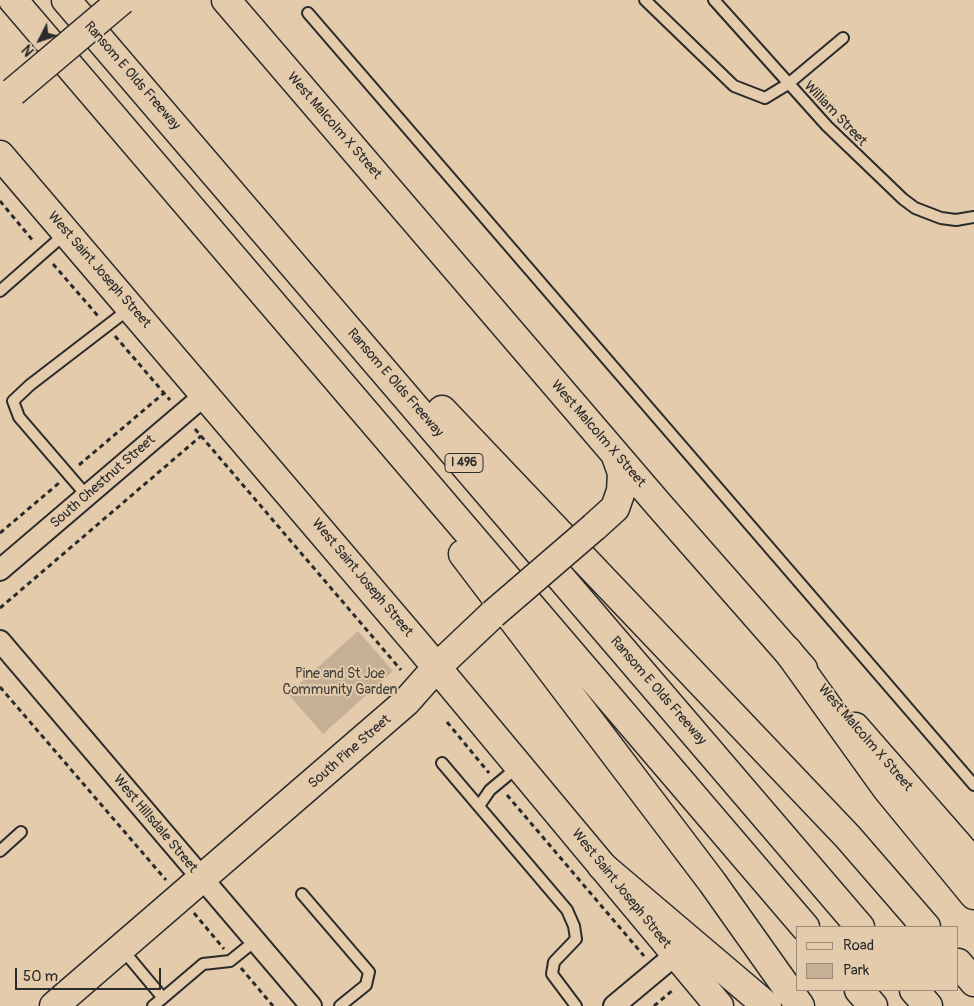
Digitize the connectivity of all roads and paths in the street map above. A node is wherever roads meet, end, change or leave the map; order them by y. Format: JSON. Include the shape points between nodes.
{"nodes":[{"id":1,"x":13,"y":0,"type":"edge"},
{"id":2,"x":66,"y":0,"type":"edge"},
{"id":3,"x":122,"y":0,"type":"edge"},
{"id":4,"x":226,"y":0,"type":"edge"},
{"id":5,"x":645,"y":0,"type":"edge"},
{"id":6,"x":714,"y":0,"type":"edge"},
{"id":7,"x":308,"y":13,"type":"dead end"},
{"id":8,"x":842,"y":38,"type":"dead end"},
{"id":9,"x":788,"y":84,"type":"junction"},
{"id":10,"x":7,"y":97,"type":"edge"},
{"id":11,"x":0,"y":155,"type":"edge"},
{"id":12,"x":238,"y":200,"type":"junction"},
{"id":13,"x":0,"y":201,"type":"edge"},
{"id":14,"x":974,"y":217,"type":"edge"},
{"id":15,"x":67,"y":233,"type":"junction"},
{"id":16,"x":43,"y":253,"type":"junction"},
{"id":17,"x":238,"y":265,"type":"junction"},
{"id":18,"x":0,"y":290,"type":"edge"},
{"id":19,"x":131,"y":307,"type":"junction"},
{"id":20,"x":106,"y":326,"type":"junction"},
{"id":21,"x":164,"y":393,"type":"junction"},
{"id":22,"x":206,"y":394,"type":"junction"},
{"id":23,"x":182,"y":414,"type":"junction"},
{"id":24,"x":201,"y":436,"type":"junction"},
{"id":25,"x":614,"y":452,"type":"junction"},
{"id":26,"x":69,"y":474,"type":"junction"},
{"id":27,"x":87,"y":496,"type":"junction"},
{"id":28,"x":0,"y":533,"type":"edge"},
{"id":29,"x":0,"y":570,"type":"edge"},
{"id":30,"x":0,"y":608,"type":"edge"},
{"id":31,"x":0,"y":641,"type":"edge"},
{"id":32,"x":787,"y":650,"type":"junction"},
{"id":33,"x":437,"y":667,"type":"junction"},
{"id":34,"x":401,"y":670,"type":"dead end"},
{"id":35,"x":0,"y":686,"type":"edge"},
{"id":36,"x":447,"y":722,"type":"dead end"},
{"id":37,"x":442,"y":763,"type":"dead end"},
{"id":38,"x":520,"y":766,"type":"junction"},
{"id":39,"x":498,"y":784,"type":"junction"},
{"id":40,"x":974,"y":785,"type":"edge"},
{"id":41,"x":479,"y":806,"type":"junction"},
{"id":42,"x":21,"y":832,"type":"dead end"},
{"id":43,"x":0,"y":851,"type":"edge"},
{"id":44,"x":974,"y":863,"type":"edge"},
{"id":45,"x":602,"y":866,"type":"junction"},
{"id":46,"x":201,"y":879,"type":"junction"},
{"id":47,"x":302,"y":894,"type":"dead end"},
{"id":48,"x":974,"y":895,"type":"edge"},
{"id":49,"x":180,"y":897,"type":"junction"},
{"id":50,"x":804,"y":926,"type":"edge"},
{"id":51,"x":859,"y":926,"type":"edge"},
{"id":52,"x":925,"y":926,"type":"edge"},
{"id":53,"x":255,"y":941,"type":"junction"},
{"id":54,"x":121,"y":948,"type":"junction"},
{"id":55,"x":233,"y":959,"type":"junction"},
{"id":56,"x":666,"y":963,"type":"junction"},
{"id":57,"x":959,"y":964,"type":"edge"},
{"id":58,"x":974,"y":982,"type":"edge"},
{"id":59,"x":673,"y":990,"type":"junction"},
{"id":60,"x":860,"y":991,"type":"edge"},
{"id":61,"x":915,"y":991,"type":"edge"},
{"id":62,"x":677,"y":996,"type":"dead end"},
{"id":63,"x":162,"y":998,"type":"junction"},
{"id":64,"x":54,"y":1006,"type":"edge"},
{"id":65,"x":153,"y":1006,"type":"edge"},
{"id":66,"x":273,"y":1006,"type":"edge"},
{"id":67,"x":311,"y":1006,"type":"edge"},
{"id":68,"x":340,"y":1006,"type":"edge"},
{"id":69,"x":576,"y":1006,"type":"edge"},
{"id":70,"x":614,"y":1006,"type":"edge"},
{"id":71,"x":654,"y":1006,"type":"edge"},
{"id":72,"x":719,"y":1006,"type":"edge"},
{"id":73,"x":767,"y":1006,"type":"edge"},
{"id":74,"x":800,"y":1006,"type":"edge"},
{"id":75,"x":873,"y":1006,"type":"edge"},
{"id":76,"x":928,"y":1006,"type":"edge"}],
"edges":[{"from":1,"to":17,"type":"main road"},
{"from":2,"to":12,"type":"main road","name":"Ransom E Olds Freeway","number":"I 496"},
{"from":3,"to":10,"type":"main road","bridge":true},
{"from":4,"to":25,"type":"main road","name":"West Malcolm X Street"},
{"from":5,"to":9,"type":"lane","via":[[734,86],[764,98]]},
{"from":6,"to":9,"type":"lane","name":"William Street"},
{"from":7,"to":40,"type":"lane"},
{"from":8,"to":9,"type":"lane"},
{"from":9,"to":14,"type":"lane","name":"William Street","via":[[903,199],[928,214],[956,220]]},
{"from":11,"to":15,"type":"main road","name":"West Saint Joseph Street"},
{"from":12,"to":51,"type":"main road","name":"Ransom E Olds Freeway","number":"I 496"},
{"from":12,"to":52,"type":"main road","via":[[842,831]]},
{"from":13,"to":16,"type":"path"},
{"from":15,"to":16,"type":"lane"},
{"from":15,"to":19,"type":"main road","name":"West Saint Joseph Street"},
{"from":16,"to":18,"type":"lane"},
{"from":16,"to":20,"type":"path"},
{"from":17,"to":50,"type":"main road"},
{"from":17,"to":74,"type":"main road","via":[[560,680],[712,882]]},
{"from":19,"to":20,"type":"lane"},
{"from":19,"to":22,"type":"main road","name":"West Saint Joseph Street"},
{"from":20,"to":21,"type":"path"},
{"from":20,"to":26,"type":"lane","via":[[13,401],[19,417]]},
{"from":21,"to":23,"type":"path"},
{"from":21,"to":26,"type":"path"},
{"from":22,"to":23,"type":"street","name":"South Chestnut Street"},
{"from":22,"to":33,"type":"main road","name":"West Saint Joseph Street"},
{"from":23,"to":24,"type":"path"},
{"from":23,"to":27,"type":"street","name":"South Chestnut Street"},
{"from":24,"to":30,"type":"path"},
{"from":24,"to":34,"type":"path"},
{"from":25,"to":32,"type":"main road","name":"West Malcolm X Street"},
{"from":25,"to":33,"type":"main road","name":"South Pine Street","bridge":true,"via":[[622,473],[621,491],[615,508]]},
{"from":26,"to":27,"type":"lane"},
{"from":26,"to":28,"type":"path"},
{"from":27,"to":29,"type":"street","name":"South Chestnut Street"},
{"from":31,"to":46,"type":"street","name":"West Hillsdale Street"},
{"from":32,"to":44,"type":"main road","name":"West Malcolm X Street"},
{"from":32,"to":48,"type":"main road","via":[[887,789]]},
{"from":33,"to":38,"type":"main road","name":"West Saint Joseph Street"},
{"from":33,"to":46,"type":"main road","name":"South Pine Street","via":[[406,702]]},
{"from":35,"to":49,"type":"path"},
{"from":36,"to":39,"type":"path"},
{"from":37,"to":41,"type":"lane"},
{"from":38,"to":39,"type":"lane"},
{"from":38,"to":45,"type":"main road","name":"West Saint Joseph Street"},
{"from":39,"to":41,"type":"lane"},
{"from":39,"to":56,"type":"path"},
{"from":41,"to":69,"type":"lane","via":[[567,910],[576,939],[554,962],[552,974]]},
{"from":42,"to":43,"type":"lane"},
{"from":45,"to":56,"type":"main road","name":"West Saint Joseph Street"},
{"from":45,"to":73,"type":"main road"},
{"from":46,"to":49,"type":"main road","name":"South Pine Street"},
{"from":46,"to":53,"type":"street","name":"West Hillsdale Street"},
{"from":47,"to":68,"type":"lane","via":[[370,972],[366,986]]},
{"from":49,"to":54,"type":"main road","name":"South Pine Street"},
{"from":49,"to":55,"type":"path"},
{"from":53,"to":55,"type":"lane"},
{"from":53,"to":67,"type":"street","name":"West Hillsdale Street"},
{"from":54,"to":63,"type":"lane"},
{"from":54,"to":64,"type":"main road","name":"South Pine Street"},
{"from":55,"to":63,"type":"lane","via":[[203,964]]},
{"from":55,"to":66,"type":"path"},
{"from":56,"to":59,"type":"path"},
{"from":56,"to":70,"type":"street"},
{"from":56,"to":72,"type":"main road","name":"West Saint Joseph Street"},
{"from":57,"to":58,"type":"main road"},
{"from":59,"to":62,"type":"path"},
{"from":59,"to":71,"type":"path"},
{"from":60,"to":75,"type":"main road"},
{"from":61,"to":76,"type":"main road"},
{"from":63,"to":65,"type":"lane"}]}
